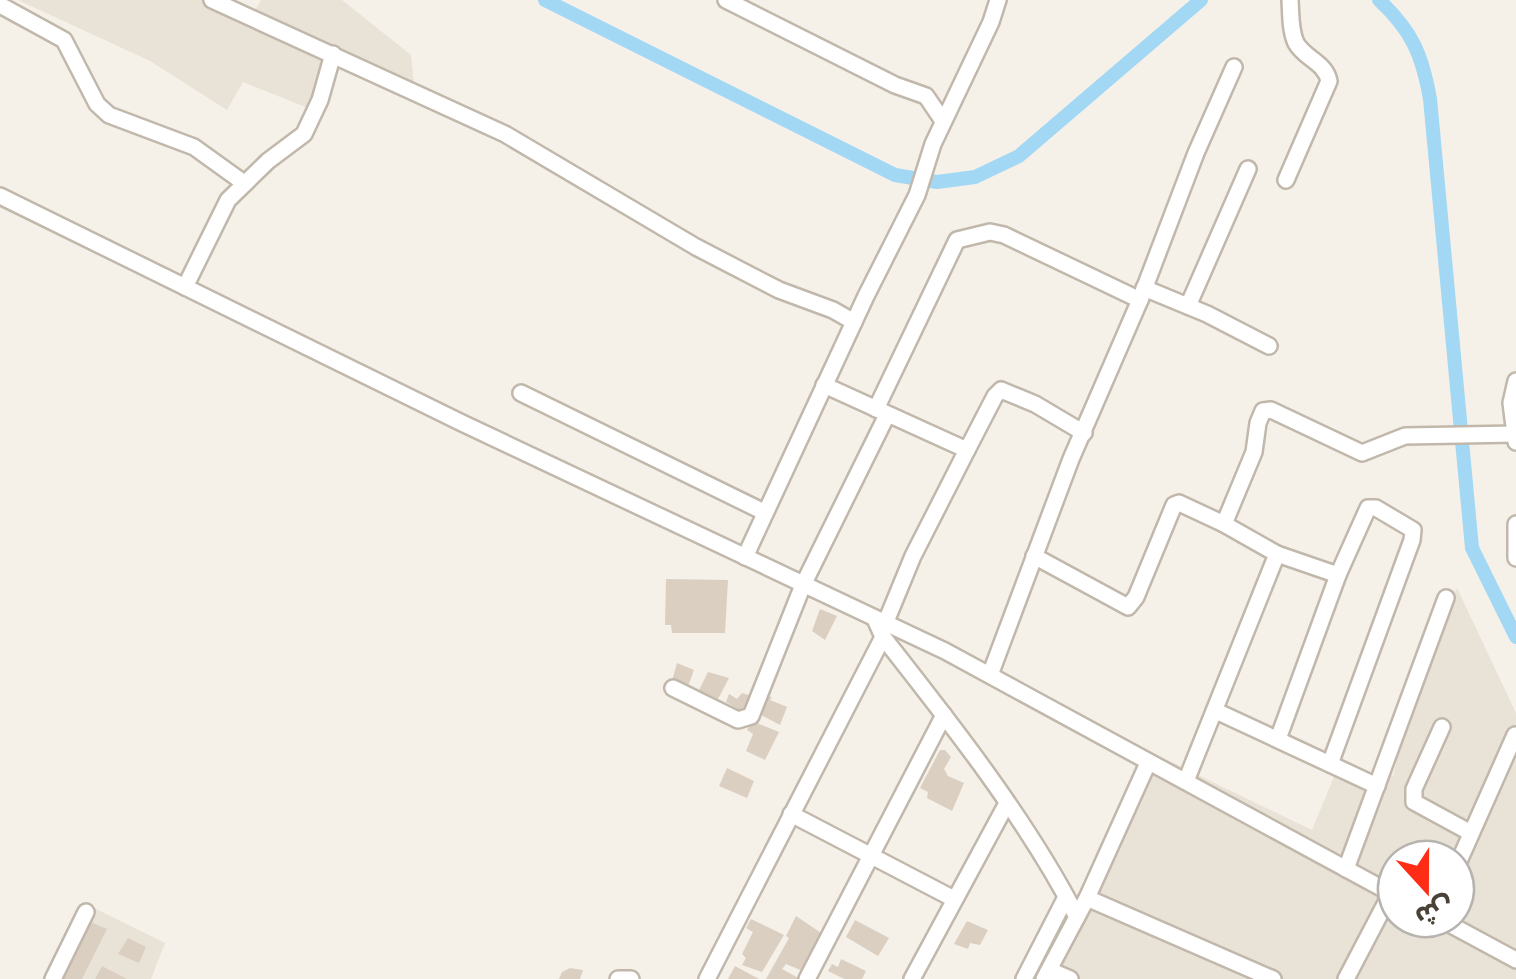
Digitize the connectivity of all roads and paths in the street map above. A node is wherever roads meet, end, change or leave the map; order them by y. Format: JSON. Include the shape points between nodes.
{"nodes":[{"id":1,"x":212,"y":0,"type":"edge"},
{"id":2,"x":726,"y":0,"type":"edge"},
{"id":3,"x":998,"y":0,"type":"edge"},
{"id":4,"x":1290,"y":0,"type":"edge"},
{"id":5,"x":0,"y":5,"type":"edge"},
{"id":6,"x":332,"y":54,"type":"junction"},
{"id":7,"x":1234,"y":67,"type":"dead end"},
{"id":8,"x":943,"y":121,"type":"junction"},
{"id":9,"x":1248,"y":169,"type":"dead end"},
{"id":10,"x":1286,"y":180,"type":"dead end"},
{"id":11,"x":244,"y":183,"type":"junction"},
{"id":12,"x":0,"y":196,"type":"edge"},
{"id":13,"x":186,"y":287,"type":"junction"},
{"id":14,"x":1142,"y":294,"type":"junction"},
{"id":15,"x":1188,"y":306,"type":"junction"},
{"id":16,"x":854,"y":322,"type":"junction"},
{"id":17,"x":1269,"y":346,"type":"dead end"},
{"id":18,"x":1516,"y":382,"type":"edge"},
{"id":19,"x":824,"y":385,"type":"junction"},
{"id":20,"x":521,"y":392,"type":"dead end"},
{"id":21,"x":882,"y":412,"type":"junction"},
{"id":22,"x":1084,"y":433,"type":"junction"},
{"id":23,"x":1515,"y":437,"type":"edge"},
{"id":24,"x":967,"y":450,"type":"junction"},
{"id":25,"x":764,"y":512,"type":"junction"},
{"id":26,"x":1224,"y":524,"type":"junction"},
{"id":27,"x":1516,"y":524,"type":"edge"},
{"id":28,"x":1278,"y":554,"type":"junction"},
{"id":29,"x":1034,"y":556,"type":"junction"},
{"id":30,"x":745,"y":557,"type":"junction"},
{"id":31,"x":1516,"y":558,"type":"edge"},
{"id":32,"x":1338,"y":575,"type":"junction"},
{"id":33,"x":803,"y":585,"type":"junction"},
{"id":34,"x":1446,"y":598,"type":"dead end"},
{"id":35,"x":881,"y":627,"type":"junction"},
{"id":36,"x":990,"y":675,"type":"junction"},
{"id":37,"x":673,"y":688,"type":"dead end"},
{"id":38,"x":1216,"y":711,"type":"junction"},
{"id":39,"x":944,"y":715,"type":"junction"},
{"id":40,"x":1442,"y":727,"type":"dead end"},
{"id":41,"x":1514,"y":735,"type":"edge"},
{"id":42,"x":1278,"y":739,"type":"junction"},
{"id":43,"x":1148,"y":763,"type":"junction"},
{"id":44,"x":1330,"y":764,"type":"junction"},
{"id":45,"x":1186,"y":781,"type":"junction"},
{"id":46,"x":1377,"y":786,"type":"junction"},
{"id":47,"x":1006,"y":805,"type":"junction"},
{"id":48,"x":791,"y":814,"type":"junction"},
{"id":49,"x":1470,"y":834,"type":"junction"},
{"id":50,"x":1468,"y":839,"type":"edge"},
{"id":51,"x":872,"y":857,"type":"junction"},
{"id":52,"x":1346,"y":869,"type":"junction"},
{"id":53,"x":1376,"y":885,"type":"edge"},
{"id":54,"x":1066,"y":897,"type":"junction"},
{"id":55,"x":1088,"y":898,"type":"junction"},
{"id":56,"x":954,"y":900,"type":"junction"},
{"id":57,"x":86,"y":912,"type":"dead end"},
{"id":58,"x":1077,"y":917,"type":"junction"},
{"id":59,"x":1376,"y":925,"type":"edge"},
{"id":60,"x":1476,"y":938,"type":"edge"},
{"id":61,"x":1516,"y":960,"type":"edge"},
{"id":62,"x":1047,"y":974,"type":"edge"},
{"id":63,"x":53,"y":979,"type":"edge"},
{"id":64,"x":618,"y":979,"type":"edge"},
{"id":65,"x":632,"y":979,"type":"edge"},
{"id":66,"x":707,"y":979,"type":"edge"},
{"id":67,"x":807,"y":979,"type":"edge"},
{"id":68,"x":912,"y":979,"type":"edge"},
{"id":69,"x":1024,"y":979,"type":"edge"},
{"id":70,"x":1070,"y":979,"type":"edge"},
{"id":71,"x":1273,"y":979,"type":"edge"},
{"id":72,"x":1346,"y":979,"type":"edge"}],
"edges":[{"from":1,"to":6,"type":"street"},
{"from":2,"to":8,"type":"street","via":[[926,96]]},
{"from":3,"to":8,"type":"street"},
{"from":4,"to":10,"type":"street","via":[[1294,39],[1323,66],[1328,81]]},
{"from":5,"to":11,"type":"street","via":[[64,40],[97,104],[110,115],[194,147]]},
{"from":6,"to":11,"type":"street","via":[[304,134]]},
{"from":6,"to":16,"type":"street","via":[[505,134],[696,246]]},
{"from":7,"to":14,"type":"street"},
{"from":8,"to":16,"type":"street","via":[[916,195]]},
{"from":9,"to":15,"type":"street"},
{"from":11,"to":13,"type":"street","via":[[228,200]]},
{"from":12,"to":13,"type":"street"},
{"from":13,"to":30,"type":"street"},
{"from":14,"to":15,"type":"street"},
{"from":14,"to":21,"type":"street","via":[[1004,234],[957,240]]},
{"from":14,"to":22,"type":"street"},
{"from":15,"to":17,"type":"street"},
{"from":16,"to":19,"type":"street"},
{"from":18,"to":23,"type":"street"},
{"from":19,"to":21,"type":"street"},
{"from":19,"to":25,"type":"street"},
{"from":20,"to":25,"type":"street"},
{"from":21,"to":24,"type":"street"},
{"from":21,"to":33,"type":"street"},
{"from":22,"to":24,"type":"street","via":[[1002,390]]},
{"from":22,"to":29,"type":"street"},
{"from":23,"to":26,"type":"street","via":[[1393,438],[1362,453],[1267,409]]},
{"from":24,"to":35,"type":"street"},
{"from":25,"to":30,"type":"street"},
{"from":26,"to":28,"type":"street"},
{"from":26,"to":29,"type":"street","via":[[1174,505],[1128,607]]},
{"from":27,"to":31,"type":"street"},
{"from":28,"to":32,"type":"street"},
{"from":28,"to":38,"type":"street"},
{"from":29,"to":36,"type":"street"},
{"from":30,"to":33,"type":"street"},
{"from":32,"to":42,"type":"street"},
{"from":32,"to":44,"type":"street","via":[[1368,508],[1413,530]]},
{"from":33,"to":35,"type":"street"},
{"from":33,"to":37,"type":"street","via":[[749,718],[738,720]]},
{"from":34,"to":46,"type":"street"},
{"from":35,"to":36,"type":"street"},
{"from":35,"to":39,"type":"street"},
{"from":35,"to":48,"type":"street"},
{"from":36,"to":43,"type":"street"},
{"from":38,"to":42,"type":"street"},
{"from":38,"to":45,"type":"street"},
{"from":39,"to":47,"type":"street"},
{"from":39,"to":51,"type":"street"},
{"from":40,"to":49,"type":"street","via":[[1414,802]]},
{"from":41,"to":49,"type":"street"},
{"from":42,"to":44,"type":"street"},
{"from":43,"to":45,"type":"street"},
{"from":43,"to":55,"type":"street"},
{"from":44,"to":46,"type":"street"},
{"from":45,"to":52,"type":"street"},
{"from":46,"to":52,"type":"street"},
{"from":47,"to":54,"type":"street"},
{"from":47,"to":56,"type":"street"},
{"from":48,"to":51,"type":"street"},
{"from":48,"to":66,"type":"street"},
{"from":49,"to":50,"type":"street"},
{"from":51,"to":56,"type":"street"},
{"from":51,"to":67,"type":"street"},
{"from":52,"to":53,"type":"street"},
{"from":54,"to":58,"type":"street"},
{"from":54,"to":69,"type":"street"},
{"from":55,"to":58,"type":"street"},
{"from":55,"to":71,"type":"street"},
{"from":56,"to":68,"type":"street"},
{"from":57,"to":63,"type":"street"},
{"from":58,"to":62,"type":"street"},
{"from":59,"to":72,"type":"street"},
{"from":60,"to":61,"type":"street"},
{"from":62,"to":70,"type":"street"},
{"from":64,"to":65,"type":"street"}]}
